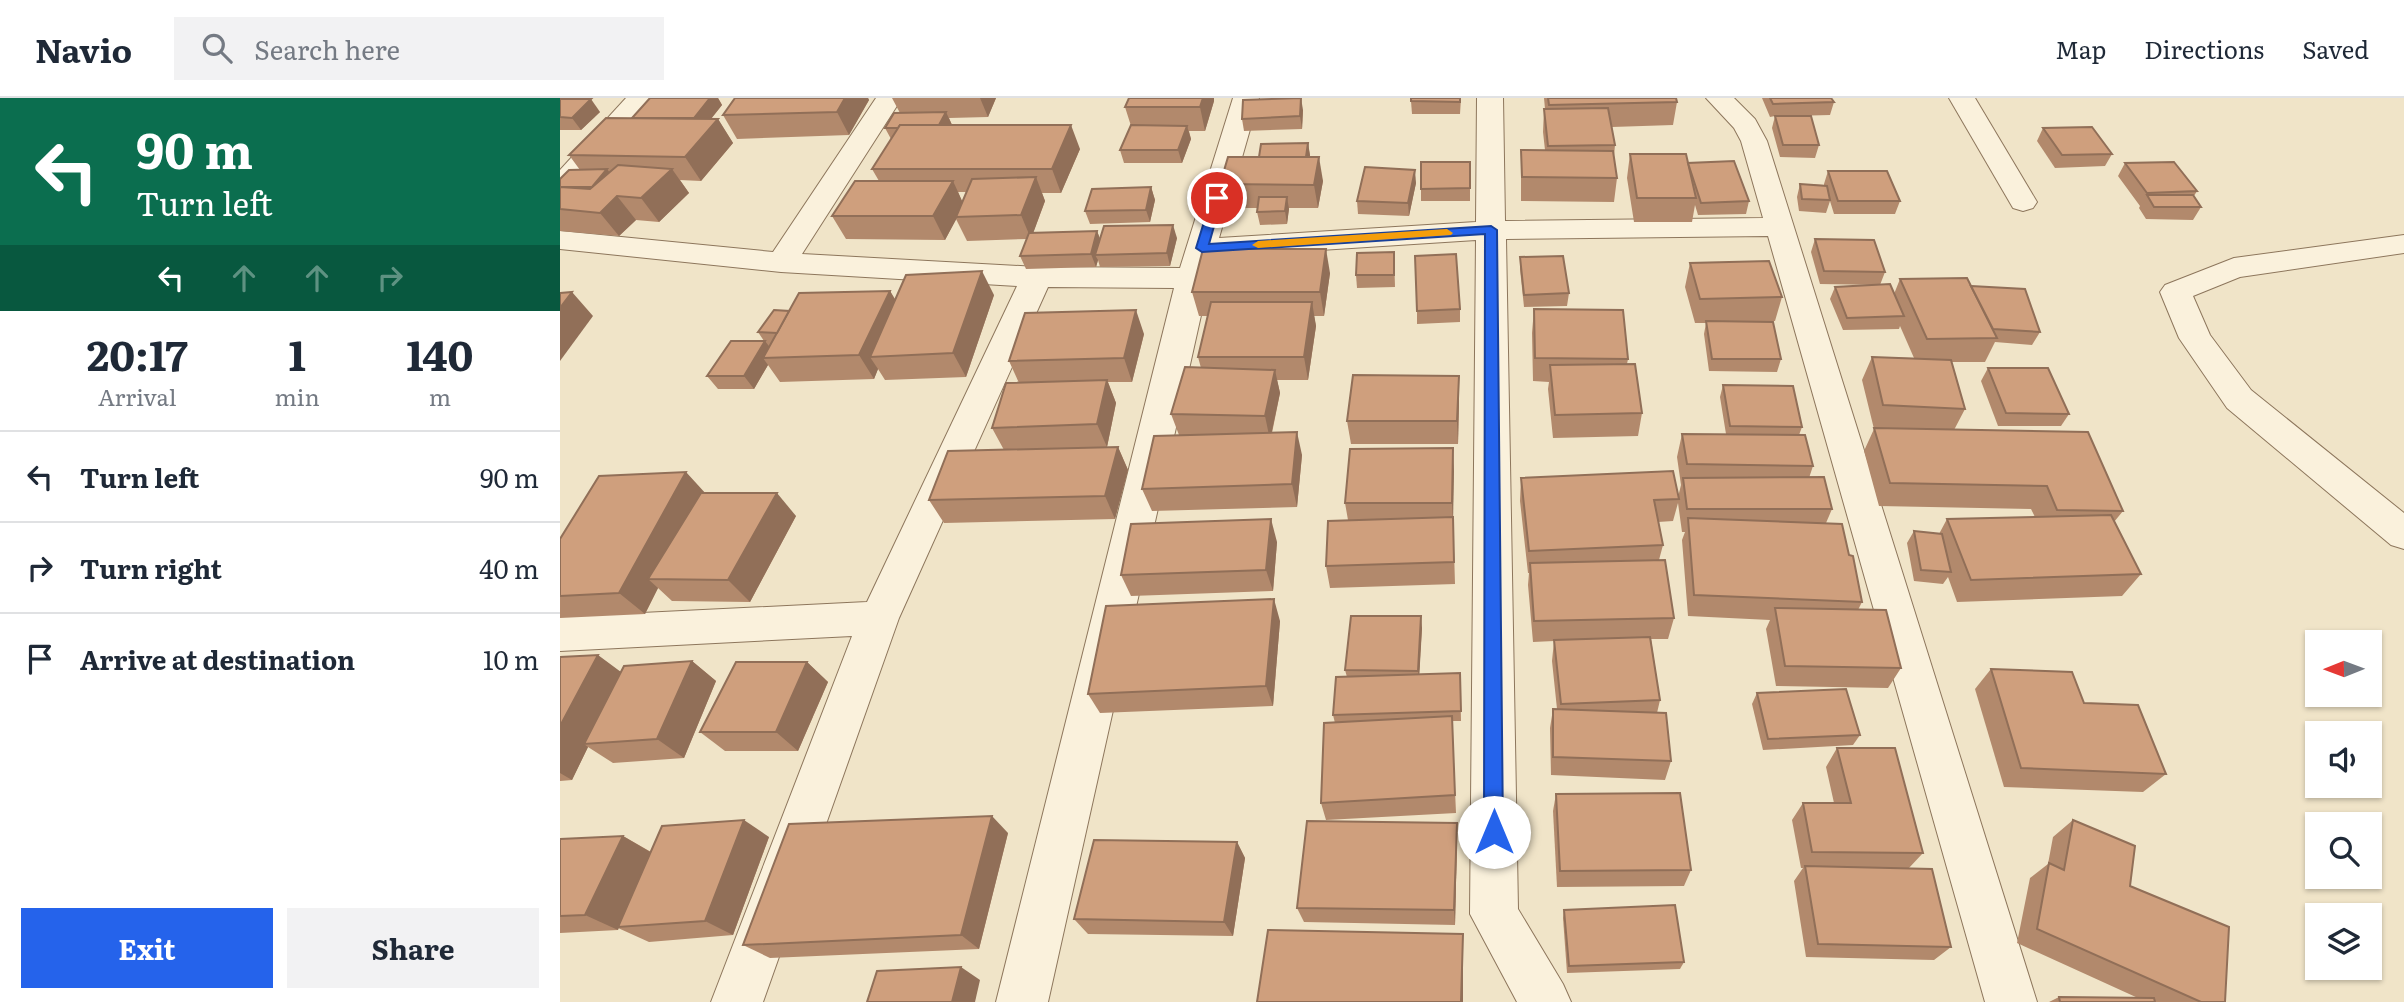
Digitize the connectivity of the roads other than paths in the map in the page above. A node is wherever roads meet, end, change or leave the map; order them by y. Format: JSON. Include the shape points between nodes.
{"nodes":[{"id":1,"x":640,"y":98,"type":"edge"},
{"id":2,"x":889,"y":98,"type":"edge"},
{"id":3,"x":1246,"y":98,"type":"edge"},
{"id":4,"x":1490,"y":98,"type":"edge"},
{"id":5,"x":1719,"y":98,"type":"edge"},
{"id":6,"x":1962,"y":98,"type":"edge"},
{"id":7,"x":560,"y":187,"type":"edge"},
{"id":8,"x":2023,"y":202,"type":"dead end"},
{"id":9,"x":1782,"y":227,"type":"junction"},
{"id":10,"x":1491,"y":230,"type":"junction"},
{"id":11,"x":560,"y":240,"type":"edge"},
{"id":12,"x":2404,"y":244,"type":"edge"},
{"id":13,"x":781,"y":262,"type":"junction"},
{"id":14,"x":1197,"y":263,"type":"junction"},
{"id":15,"x":1037,"y":277,"type":"junction"},
{"id":16,"x":2404,"y":534,"type":"edge"},
{"id":17,"x":879,"y":618,"type":"junction"},
{"id":18,"x":560,"y":634,"type":"edge"},
{"id":19,"x":737,"y":1002,"type":"edge"},
{"id":20,"x":1022,"y":1002,"type":"edge"},
{"id":21,"x":1545,"y":1002,"type":"edge"},
{"id":22,"x":2011,"y":1002,"type":"edge"}],
"edges":[{"from":1,"to":7,"type":"street"},
{"from":2,"to":13,"type":"street"},
{"from":3,"to":14,"type":"street"},
{"from":4,"to":10,"type":"street"},
{"from":5,"to":9,"type":"street","via":[[1746,125],[1754,141]]},
{"from":6,"to":8,"type":"street"},
{"from":9,"to":10,"type":"street"},
{"from":9,"to":22,"type":"street"},
{"from":10,"to":14,"type":"street"},
{"from":10,"to":21,"type":"street","via":[[1494,914]]},
{"from":11,"to":13,"type":"street"},
{"from":12,"to":16,"type":"street","via":[[2234,268],[2176,292],[2195,338],[2239,399]]},
{"from":13,"to":15,"type":"street"},
{"from":14,"to":15,"type":"street"},
{"from":14,"to":20,"type":"street"},
{"from":15,"to":17,"type":"street"},
{"from":17,"to":18,"type":"street"},
{"from":17,"to":19,"type":"street"}]}
